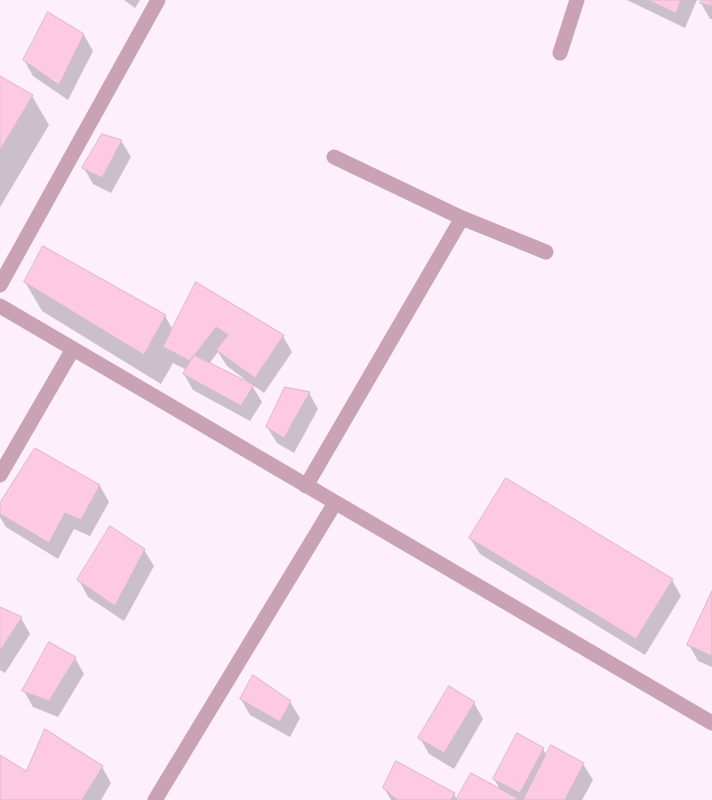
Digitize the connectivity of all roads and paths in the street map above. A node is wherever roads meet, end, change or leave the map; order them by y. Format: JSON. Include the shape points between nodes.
{"nodes":[{"id":1,"x":158,"y":0,"type":"edge"},
{"id":2,"x":577,"y":0,"type":"edge"},
{"id":3,"x":560,"y":53,"type":"dead end"},
{"id":4,"x":334,"y":157,"type":"dead end"},
{"id":5,"x":462,"y":218,"type":"junction"},
{"id":6,"x":546,"y":252,"type":"dead end"},
{"id":7,"x":0,"y":285,"type":"edge"},
{"id":8,"x":0,"y":306,"type":"edge"},
{"id":9,"x":73,"y":349,"type":"junction"},
{"id":10,"x":0,"y":475,"type":"edge"},
{"id":11,"x":306,"y":486,"type":"junction"},
{"id":12,"x":335,"y":503,"type":"junction"},
{"id":13,"x":712,"y":722,"type":"edge"},
{"id":14,"x":154,"y":800,"type":"edge"}],
"edges":[{"from":1,"to":7,"type":"street"},
{"from":2,"to":3,"type":"street"},
{"from":4,"to":5,"type":"street"},
{"from":5,"to":6,"type":"street"},
{"from":5,"to":11,"type":"street"},
{"from":8,"to":9,"type":"street"},
{"from":9,"to":10,"type":"street"},
{"from":9,"to":11,"type":"street"},
{"from":11,"to":12,"type":"street"},
{"from":12,"to":13,"type":"street"},
{"from":12,"to":14,"type":"street"}]}
